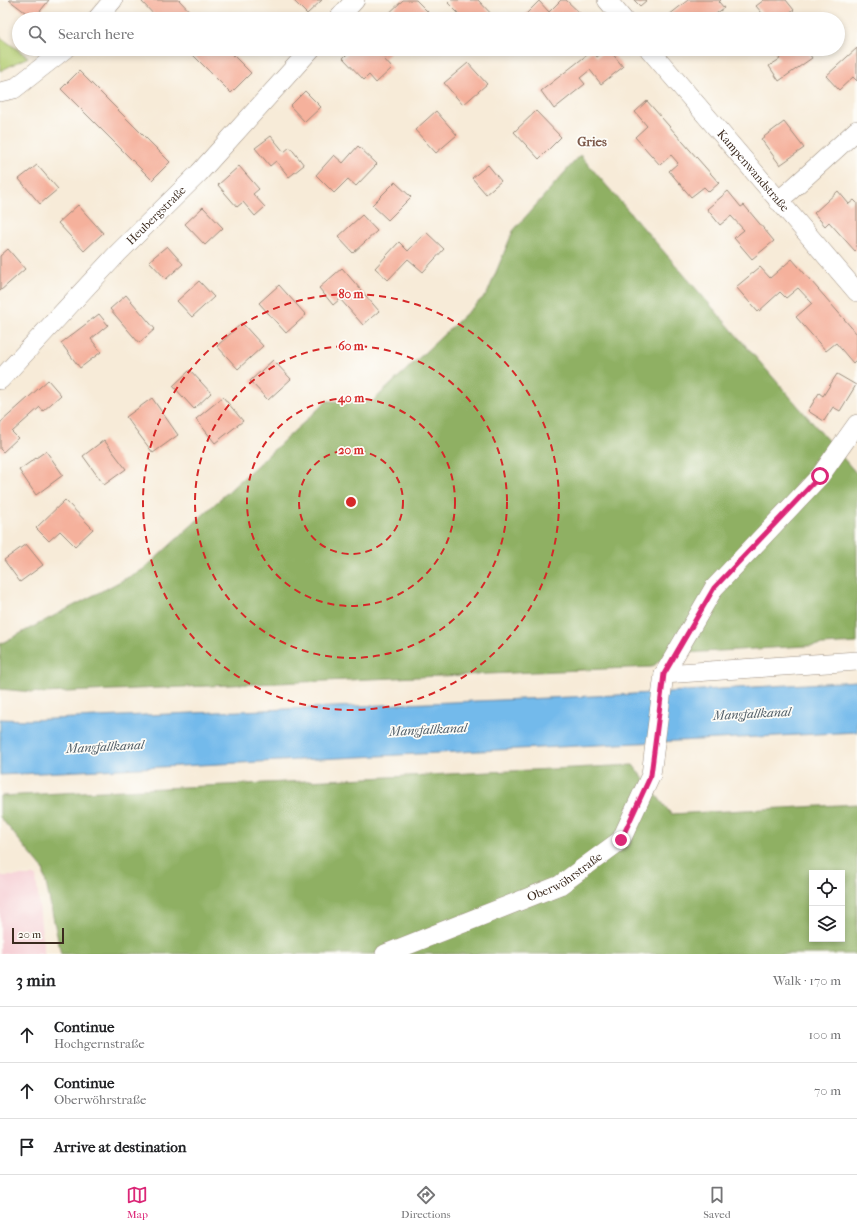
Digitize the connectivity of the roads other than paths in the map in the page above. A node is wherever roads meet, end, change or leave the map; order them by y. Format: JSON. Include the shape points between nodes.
{"nodes":[{"id":1,"x":113,"y":0,"type":"edge"},
{"id":2,"x":355,"y":0,"type":"edge"},
{"id":3,"x":607,"y":0,"type":"edge"},
{"id":4,"x":103,"y":12,"type":"edge"},
{"id":5,"x":344,"y":12,"type":"edge"},
{"id":6,"x":617,"y":12,"type":"edge"},
{"id":7,"x":56,"y":56,"type":"edge"},
{"id":8,"x":305,"y":56,"type":"edge"},
{"id":9,"x":655,"y":56,"type":"edge"},
{"id":10,"x":0,"y":92,"type":"edge"},
{"id":11,"x":857,"y":130,"type":"edge"},
{"id":12,"x":778,"y":201,"type":"junction"},
{"id":13,"x":857,"y":292,"type":"edge"},
{"id":14,"x":0,"y":380,"type":"edge"},
{"id":15,"x":857,"y":424,"type":"edge"},
{"id":16,"x":857,"y":661,"type":"edge"},
{"id":17,"x":663,"y":678,"type":"junction"},
{"id":18,"x":385,"y":954,"type":"edge"}],
"edges":[{"from":1,"to":4,"type":"street"},
{"from":2,"to":5,"type":"street"},
{"from":3,"to":6,"type":"street"},
{"from":7,"to":10,"type":"street","via":[[14,89]]},
{"from":8,"to":14,"type":"street","name":"Heubergstraße","via":[[199,173],[118,253]]},
{"from":9,"to":12,"type":"street","name":"Kampenwandstraße"},
{"from":11,"to":12,"type":"street"},
{"from":12,"to":13,"type":"street","name":"Kampenwandstraße"},
{"from":15,"to":17,"type":"street","via":[[820,476],[714,588]]},
{"from":16,"to":17,"type":"street"},
{"from":17,"to":18,"type":"street","name":"Oberwöhrstraße","via":[[651,775],[621,840],[560,885]]}]}
